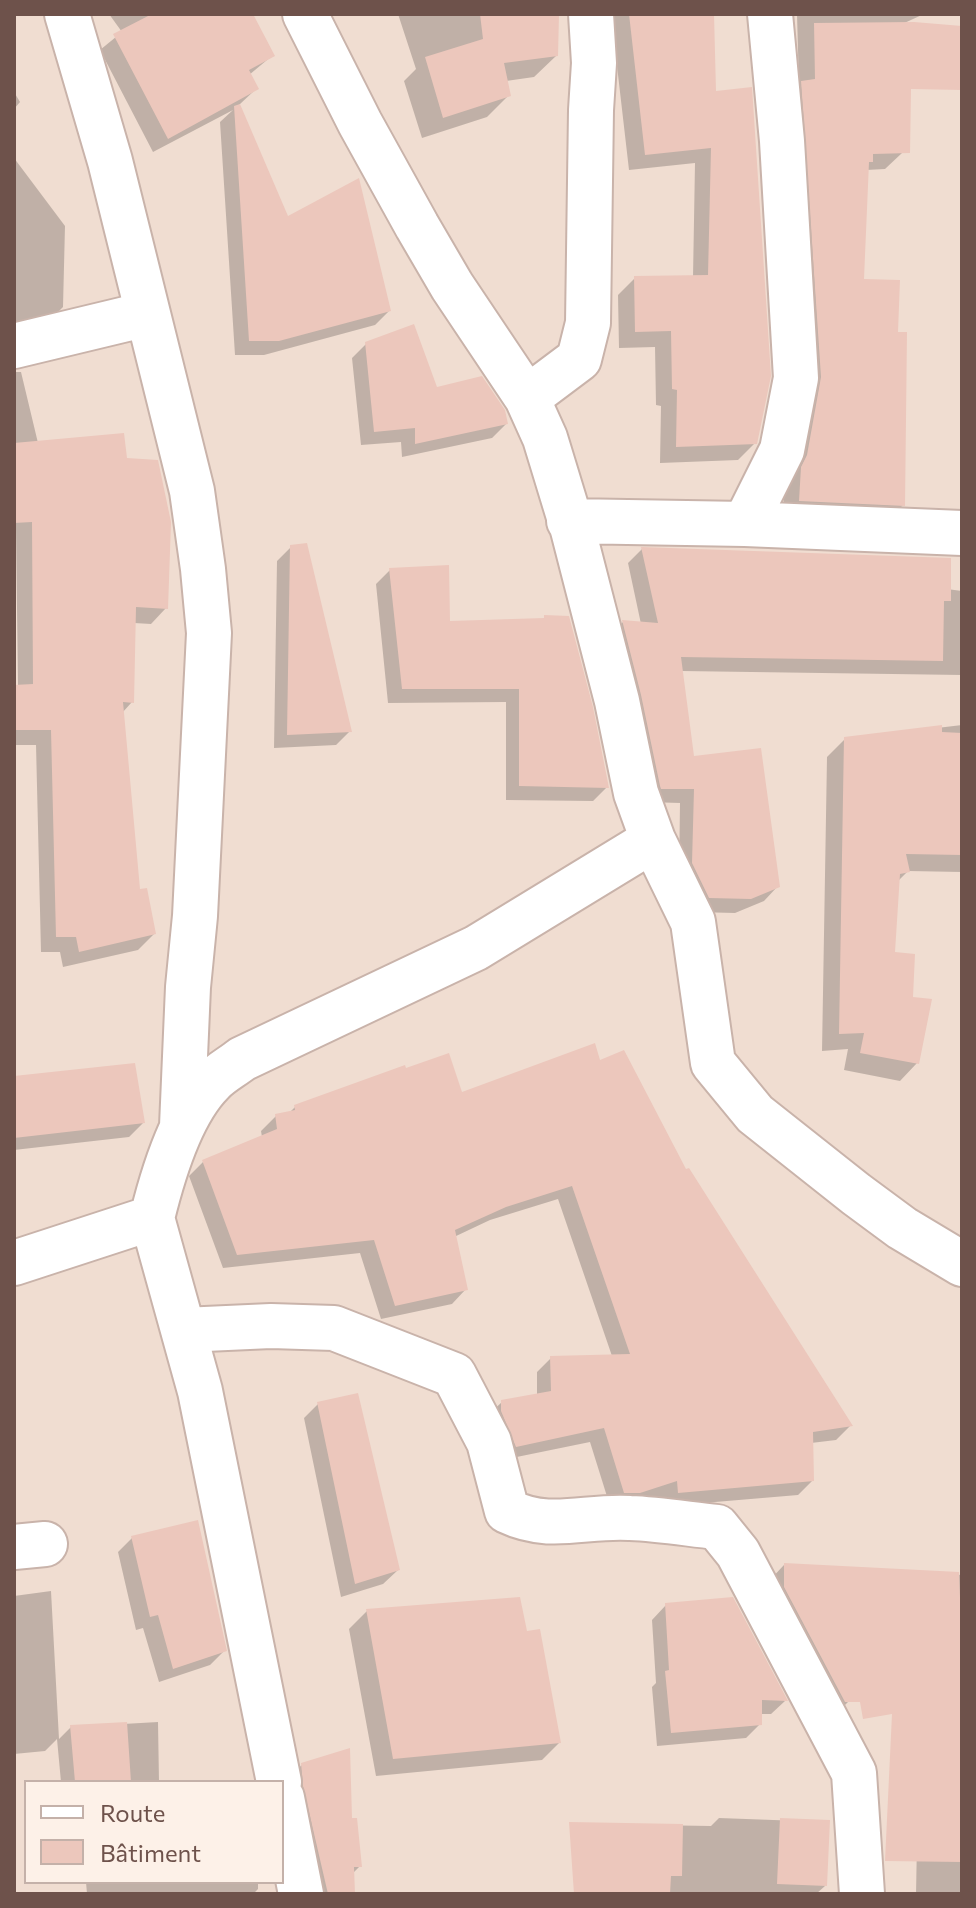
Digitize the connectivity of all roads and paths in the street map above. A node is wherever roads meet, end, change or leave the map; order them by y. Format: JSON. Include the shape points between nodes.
{"nodes":[{"id":1,"x":67,"y":14,"type":"edge"},
{"id":2,"x":305,"y":14,"type":"edge"},
{"id":3,"x":591,"y":14,"type":"edge"},
{"id":4,"x":770,"y":14,"type":"edge"},
{"id":5,"x":147,"y":314,"type":"junction"},
{"id":6,"x":14,"y":346,"type":"edge"},
{"id":7,"x":527,"y":398,"type":"junction"},
{"id":8,"x":569,"y":521,"type":"junction"},
{"id":9,"x":745,"y":524,"type":"junction"},
{"id":10,"x":962,"y":533,"type":"edge"},
{"id":11,"x":653,"y":840,"type":"junction"},
{"id":12,"x":182,"y":1126,"type":"junction"},
{"id":13,"x":152,"y":1218,"type":"junction"},
{"id":14,"x":14,"y":1263,"type":"edge"},
{"id":15,"x":962,"y":1264,"type":"edge"},
{"id":16,"x":183,"y":1330,"type":"junction"},
{"id":17,"x":279,"y":1780,"type":"edge"},
{"id":18,"x":284,"y":1808,"type":"edge"},
{"id":19,"x":301,"y":1894,"type":"edge"},
{"id":20,"x":862,"y":1894,"type":"edge"}],
"edges":[{"from":1,"to":5,"type":"street"},
{"from":2,"to":7,"type":"street","via":[[417,226]]},
{"from":3,"to":7,"type":"street","via":[[588,323],[579,359]]},
{"from":4,"to":9,"type":"street","via":[[796,378],[782,450]]},
{"from":5,"to":6,"type":"street"},
{"from":5,"to":12,"type":"street","via":[[192,491],[209,633]]},
{"from":7,"to":8,"type":"street","via":[[545,438]]},
{"from":8,"to":9,"type":"street"},
{"from":8,"to":11,"type":"street","via":[[636,793]]},
{"from":9,"to":10,"type":"street"},
{"from":11,"to":12,"type":"street","via":[[476,948],[242,1059],[211,1082]]},
{"from":11,"to":15,"type":"street","via":[[693,922],[713,1063],[755,1114],[902,1228]]},
{"from":12,"to":13,"type":"street"},
{"from":13,"to":14,"type":"street"},
{"from":13,"to":16,"type":"street"},
{"from":16,"to":17,"type":"street"},
{"from":16,"to":20,"type":"street","via":[[334,1328],[454,1375],[489,1442],[507,1511],[522,1518],[554,1524],[627,1517],[717,1527],[738,1553],[854,1773]]},
{"from":18,"to":19,"type":"street"}]}
